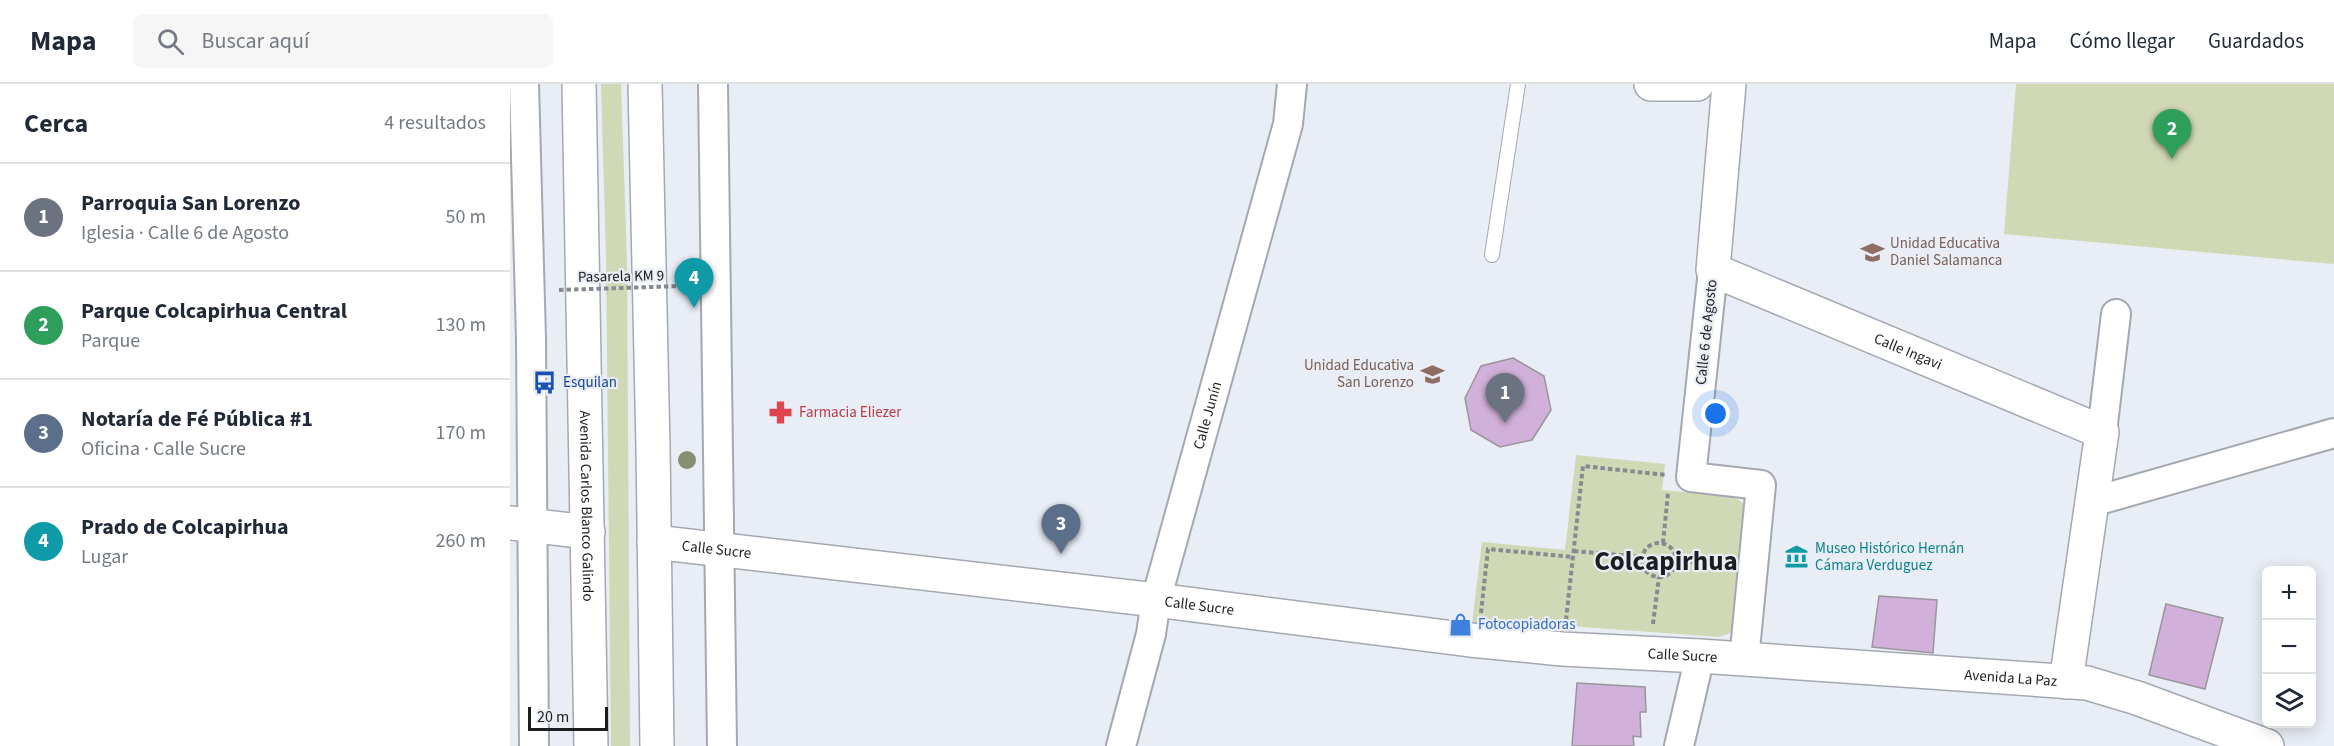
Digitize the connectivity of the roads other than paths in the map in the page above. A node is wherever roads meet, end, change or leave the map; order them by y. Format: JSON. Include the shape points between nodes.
{"nodes":[{"id":1,"x":524,"y":84,"type":"edge"},
{"id":2,"x":579,"y":84,"type":"edge"},
{"id":3,"x":645,"y":84,"type":"edge"},
{"id":4,"x":713,"y":84,"type":"edge"},
{"id":5,"x":1292,"y":84,"type":"edge"},
{"id":6,"x":1518,"y":84,"type":"edge"},
{"id":7,"x":1652,"y":84,"type":"edge"},
{"id":8,"x":1697,"y":84,"type":"edge"},
{"id":9,"x":1729,"y":84,"type":"edge"},
{"id":10,"x":1492,"y":255,"type":"dead end"},
{"id":11,"x":1713,"y":270,"type":"junction"},
{"id":12,"x":2116,"y":314,"type":"dead end"},
{"id":13,"x":2102,"y":432,"type":"junction"},
{"id":14,"x":2334,"y":433,"type":"edge"},
{"id":15,"x":2092,"y":502,"type":"junction"},
{"id":16,"x":521,"y":525,"type":"edge"},
{"id":17,"x":588,"y":532,"type":"junction"},
{"id":18,"x":654,"y":542,"type":"junction"},
{"id":19,"x":719,"y":548,"type":"junction"},
{"id":20,"x":1155,"y":600,"type":"junction"},
{"id":21,"x":1700,"y":656,"type":"junction"},
{"id":22,"x":1744,"y":660,"type":"junction"},
{"id":23,"x":2066,"y":682,"type":"junction"},
{"id":24,"x":534,"y":746,"type":"edge"},
{"id":25,"x":591,"y":746,"type":"edge"},
{"id":26,"x":657,"y":746,"type":"edge"},
{"id":27,"x":722,"y":746,"type":"edge"},
{"id":28,"x":1121,"y":746,"type":"edge"},
{"id":29,"x":1680,"y":746,"type":"edge"},
{"id":30,"x":2266,"y":746,"type":"edge"}],
"edges":[{"from":1,"to":16,"type":"street","via":[[531,339]]},
{"from":2,"to":17,"type":"main road","name":"Avenida Carlos Blanco Galindo"},
{"from":3,"to":18,"type":"main road"},
{"from":4,"to":19,"type":"street"},
{"from":5,"to":20,"type":"street","name":"Calle Junín","via":[[1288,124]]},
{"from":6,"to":10,"type":"lane"},
{"from":7,"to":8,"type":"main road"},
{"from":9,"to":11,"type":"main road","name":"Calle 6 de Agosto"},
{"from":11,"to":13,"type":"main road","name":"Calle Ingavi"},
{"from":11,"to":22,"type":"street","name":"Calle 6 de Agosto","via":[[1691,477],[1761,485]]},
{"from":12,"to":13,"type":"street"},
{"from":13,"to":15,"type":"main road"},
{"from":14,"to":15,"type":"street"},
{"from":15,"to":23,"type":"main road"},
{"from":16,"to":17,"type":"main road"},
{"from":16,"to":24,"type":"street"},
{"from":17,"to":25,"type":"main road","name":"Avenida Carlos Blanco Galindo"},
{"from":18,"to":19,"type":"main road","name":"Calle Sucre"},
{"from":18,"to":26,"type":"main road"},
{"from":19,"to":20,"type":"main road","name":"Calle Sucre"},
{"from":19,"to":27,"type":"street"},
{"from":20,"to":21,"type":"main road","name":"Calle Sucre","via":[[1470,640]]},
{"from":20,"to":28,"type":"street","name":"Calle Junín","via":[[1151,633]]},
{"from":21,"to":22,"type":"main road","name":"Calle Sucre"},
{"from":21,"to":29,"type":"street"},
{"from":22,"to":23,"type":"main road","name":"Avenida La Paz"},
{"from":23,"to":30,"type":"main road","name":"Avenida La Paz","via":[[2087,683],[2137,698]]}]}
